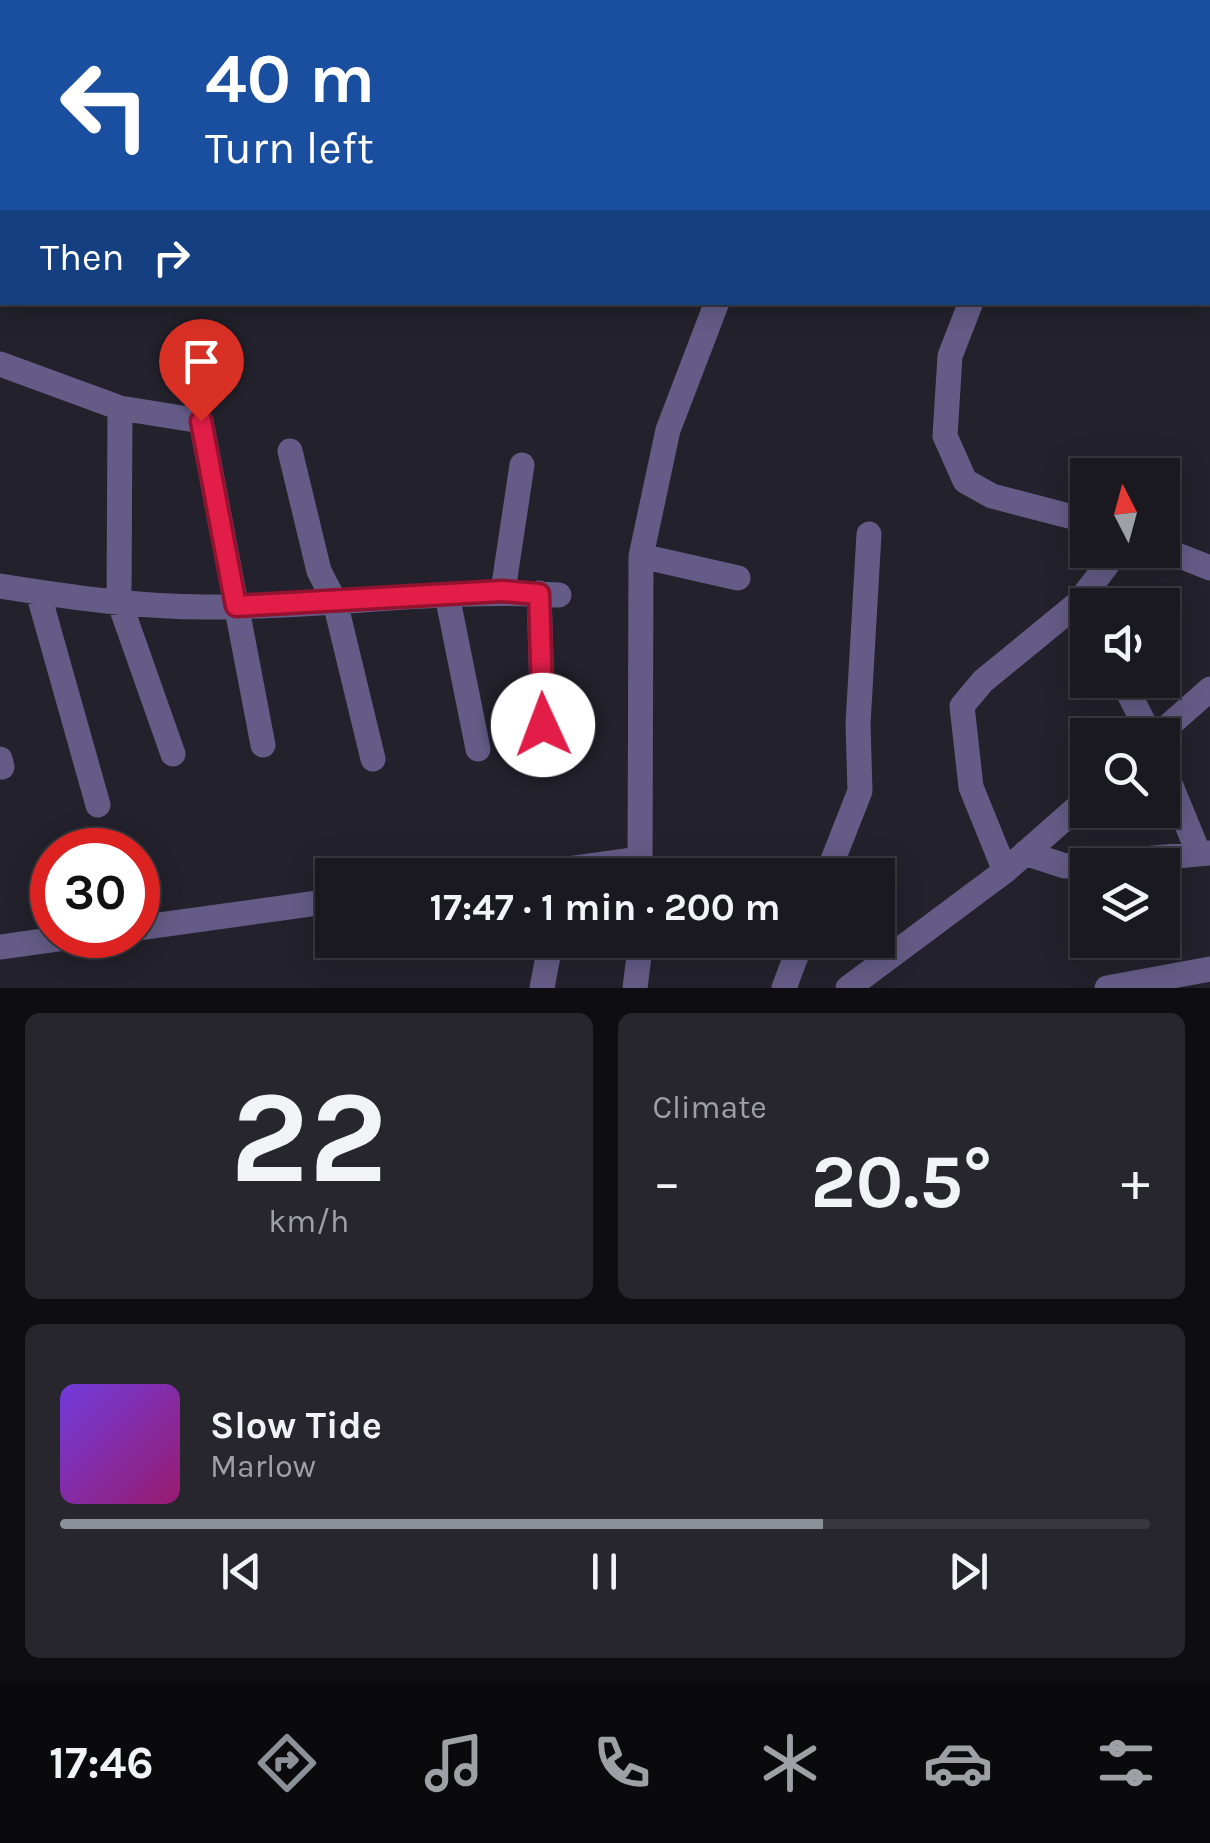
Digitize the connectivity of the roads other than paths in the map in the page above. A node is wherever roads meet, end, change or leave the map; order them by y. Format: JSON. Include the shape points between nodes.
{"nodes":[{"id":1,"x":716,"y":305,"type":"edge"},
{"id":2,"x":970,"y":305,"type":"edge"},
{"id":3,"x":0,"y":364,"type":"edge"},
{"id":4,"x":120,"y":408,"type":"junction"},
{"id":5,"x":290,"y":451,"type":"dead end"},
{"id":6,"x":522,"y":465,"type":"dead end"},
{"id":7,"x":1070,"y":516,"type":"edge"},
{"id":8,"x":869,"y":534,"type":"dead end"},
{"id":9,"x":641,"y":556,"type":"junction"},
{"id":10,"x":1180,"y":556,"type":"edge"},
{"id":11,"x":1105,"y":568,"type":"edge"},
{"id":12,"x":1210,"y":568,"type":"edge"},
{"id":13,"x":738,"y":578,"type":"dead end"},
{"id":14,"x":0,"y":586,"type":"edge"},
{"id":15,"x":502,"y":591,"type":"junction"},
{"id":16,"x":38,"y":592,"type":"junction"},
{"id":17,"x":447,"y":595,"type":"junction"},
{"id":18,"x":119,"y":601,"type":"junction"},
{"id":19,"x":335,"y":602,"type":"junction"},
{"id":20,"x":236,"y":606,"type":"junction"},
{"id":21,"x":1210,"y":690,"type":"edge"},
{"id":22,"x":1178,"y":718,"type":"edge"},
{"id":23,"x":543,"y":725,"type":"dead end"},
{"id":24,"x":263,"y":744,"type":"dead end"},
{"id":25,"x":478,"y":749,"type":"dead end"},
{"id":26,"x":173,"y":754,"type":"dead end"},
{"id":27,"x":373,"y":758,"type":"dead end"},
{"id":28,"x":1180,"y":803,"type":"edge"},
{"id":29,"x":98,"y":805,"type":"dead end"},
{"id":30,"x":1070,"y":814,"type":"edge"},
{"id":31,"x":1025,"y":853,"type":"junction"},
{"id":32,"x":1204,"y":854,"type":"edge"},
{"id":33,"x":640,"y":858,"type":"edge"},
{"id":34,"x":835,"y":858,"type":"edge"},
{"id":35,"x":1004,"y":871,"type":"junction"},
{"id":36,"x":315,"y":903,"type":"edge"},
{"id":37,"x":160,"y":925,"type":"edge"},
{"id":38,"x":30,"y":943,"type":"edge"},
{"id":39,"x":0,"y":947,"type":"edge"},
{"id":40,"x":548,"y":958,"type":"edge"},
{"id":41,"x":638,"y":958,"type":"edge"},
{"id":42,"x":795,"y":958,"type":"edge"},
{"id":43,"x":1210,"y":969,"type":"edge"},
{"id":44,"x":542,"y":988,"type":"edge"},
{"id":45,"x":635,"y":988,"type":"edge"},
{"id":46,"x":784,"y":988,"type":"edge"},
{"id":47,"x":848,"y":988,"type":"edge"},
{"id":48,"x":1107,"y":988,"type":"edge"}],
"edges":[{"from":1,"to":9,"type":"street","via":[[668,430]]},
{"from":2,"to":7,"type":"street","via":[[950,356],[944,436],[965,481],[992,496]]},
{"from":3,"to":4,"type":"street"},
{"from":4,"to":18,"type":"street"},
{"from":4,"to":20,"type":"street","via":[[201,421]]},
{"from":5,"to":19,"type":"street","via":[[319,571]]},
{"from":6,"to":15,"type":"street"},
{"from":8,"to":34,"type":"street","via":[[860,792]]},
{"from":9,"to":13,"type":"street"},
{"from":9,"to":33,"type":"street"},
{"from":10,"to":12,"type":"street"},
{"from":11,"to":35,"type":"street","via":[[1077,604],[982,681],[962,706],[971,786]]},
{"from":14,"to":16,"type":"street"},
{"from":15,"to":17,"type":"street"},
{"from":15,"to":23,"type":"street","via":[[549,594]]},
{"from":16,"to":18,"type":"street"},
{"from":16,"to":29,"type":"street"},
{"from":17,"to":19,"type":"street"},
{"from":17,"to":25,"type":"street"},
{"from":18,"to":20,"type":"street"},
{"from":18,"to":26,"type":"street"},
{"from":19,"to":20,"type":"street"},
{"from":19,"to":27,"type":"street"},
{"from":20,"to":24,"type":"street"},
{"from":21,"to":22,"type":"street"},
{"from":28,"to":32,"type":"street"},
{"from":30,"to":31,"type":"street"},
{"from":31,"to":32,"type":"street","via":[[1065,866]]},
{"from":31,"to":35,"type":"street"},
{"from":35,"to":47,"type":"street"},
{"from":36,"to":37,"type":"street"},
{"from":38,"to":39,"type":"street"},
{"from":40,"to":44,"type":"street"},
{"from":41,"to":45,"type":"street"},
{"from":42,"to":46,"type":"street"},
{"from":43,"to":48,"type":"street"}]}
